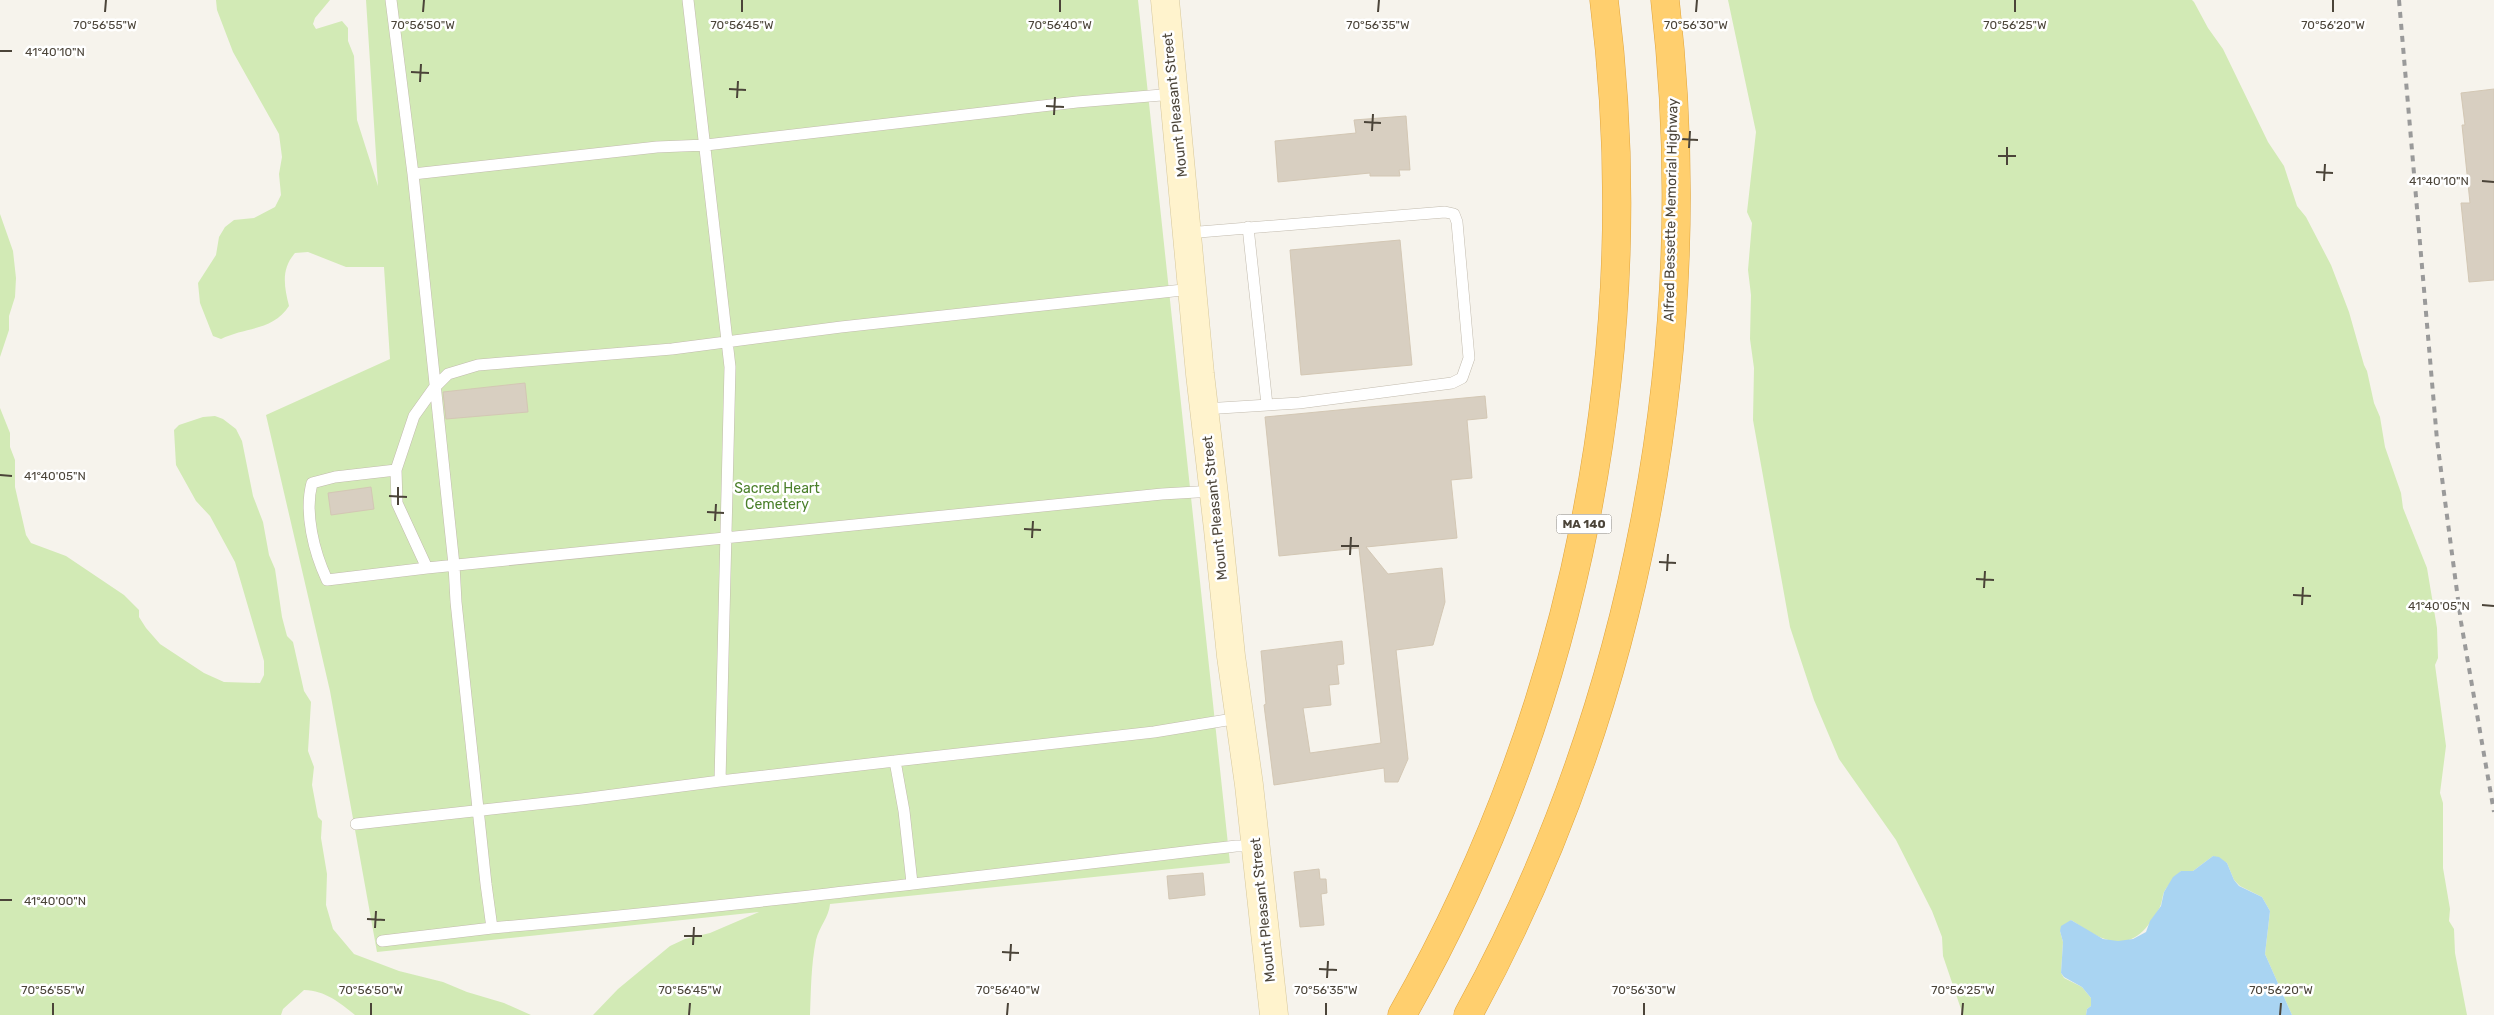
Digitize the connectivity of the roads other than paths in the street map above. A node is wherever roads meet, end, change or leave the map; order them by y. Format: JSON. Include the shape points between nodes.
{"nodes":[{"id":1,"x":391,"y":0,"type":"edge"},
{"id":2,"x":688,"y":0,"type":"edge"},
{"id":3,"x":1164,"y":0,"type":"edge"},
{"id":4,"x":1604,"y":0,"type":"edge"},
{"id":5,"x":1665,"y":0,"type":"edge"},
{"id":6,"x":1174,"y":94,"type":"junction"},
{"id":7,"x":706,"y":145,"type":"junction"},
{"id":8,"x":413,"y":174,"type":"junction"},
{"id":9,"x":1248,"y":227,"type":"junction"},
{"id":10,"x":1187,"y":233,"type":"junction"},
{"id":11,"x":1192,"y":290,"type":"junction"},
{"id":12,"x":728,"y":341,"type":"junction"},
{"id":13,"x":434,"y":388,"type":"junction"},
{"id":14,"x":1267,"y":405,"type":"junction"},
{"id":15,"x":1204,"y":409,"type":"junction"},
{"id":16,"x":396,"y":470,"type":"junction"},
{"id":17,"x":1214,"y":491,"type":"junction"},
{"id":18,"x":724,"y":538,"type":"junction"},
{"id":19,"x":454,"y":565,"type":"junction"},
{"id":20,"x":427,"y":568,"type":"junction"},
{"id":21,"x":1239,"y":718,"type":"junction"},
{"id":22,"x":895,"y":761,"type":"junction"},
{"id":23,"x":720,"y":781,"type":"junction"},
{"id":24,"x":478,"y":810,"type":"junction"},
{"id":25,"x":356,"y":824,"type":"dead end"},
{"id":26,"x":1256,"y":846,"type":"junction"},
{"id":27,"x":912,"y":883,"type":"junction"},
{"id":28,"x":492,"y":928,"type":"junction"},
{"id":29,"x":382,"y":941,"type":"dead end"},
{"id":30,"x":1274,"y":1015,"type":"edge"},
{"id":31,"x":1402,"y":1015,"type":"edge"},
{"id":32,"x":1468,"y":1015,"type":"edge"}],
"edges":[{"from":1,"to":8,"type":"lane"},
{"from":2,"to":7,"type":"lane"},
{"from":3,"to":6,"type":"main road","name":"Mount Pleasant Street"},
{"from":4,"to":31,"type":"highway","number":"MA 140","via":[[1615,114],[1616,268],[1608,381],[1591,492],[1557,638],[1512,782],[1465,894]]},
{"from":5,"to":32,"type":"highway","name":"Alfred Bessette Memorial Highway","via":[[1674,124],[1672,280],[1662,409],[1642,530],[1600,702],[1573,782],[1519,912]]},
{"from":6,"to":7,"type":"lane","via":[[1077,102]]},
{"from":6,"to":10,"type":"main road","name":"Mount Pleasant Street"},
{"from":7,"to":8,"type":"lane","via":[[657,146]]},
{"from":7,"to":12,"type":"lane"},
{"from":8,"to":13,"type":"lane"},
{"from":9,"to":10,"type":"lane"},
{"from":9,"to":14,"type":"lane"},
{"from":9,"to":14,"type":"lane","via":[[1445,212],[1454,214],[1457,222],[1469,358],[1462,378],[1452,382]]},
{"from":10,"to":11,"type":"main road","name":"Mount Pleasant Street"},
{"from":11,"to":12,"type":"lane"},
{"from":11,"to":15,"type":"main road","name":"Mount Pleasant Street"},
{"from":12,"to":13,"type":"lane","via":[[672,349],[478,365],[448,374]]},
{"from":12,"to":18,"type":"lane","via":[[730,367]]},
{"from":13,"to":16,"type":"lane","via":[[414,416]]},
{"from":13,"to":19,"type":"lane"},
{"from":14,"to":15,"type":"lane"},
{"from":15,"to":17,"type":"main road","name":"Mount Pleasant Street"},
{"from":16,"to":20,"type":"lane","via":[[398,503]]},
{"from":16,"to":20,"type":"lane","via":[[312,483],[308,497],[312,531],[323,570],[327,580]]},
{"from":17,"to":18,"type":"lane"},
{"from":17,"to":21,"type":"main road","name":"Mount Pleasant Street"},
{"from":18,"to":19,"type":"lane"},
{"from":18,"to":23,"type":"lane"},
{"from":19,"to":20,"type":"lane"},
{"from":19,"to":24,"type":"lane"},
{"from":21,"to":22,"type":"lane","via":[[1154,732]]},
{"from":21,"to":26,"type":"main road","name":"Mount Pleasant Street"},
{"from":22,"to":23,"type":"lane"},
{"from":22,"to":27,"type":"lane"},
{"from":23,"to":24,"type":"lane"},
{"from":24,"to":25,"type":"lane"},
{"from":24,"to":28,"type":"lane"},
{"from":26,"to":27,"type":"lane"},
{"from":26,"to":30,"type":"main road","name":"Mount Pleasant Street"},
{"from":27,"to":28,"type":"lane","via":[[809,897]]},
{"from":28,"to":29,"type":"lane"}]}
